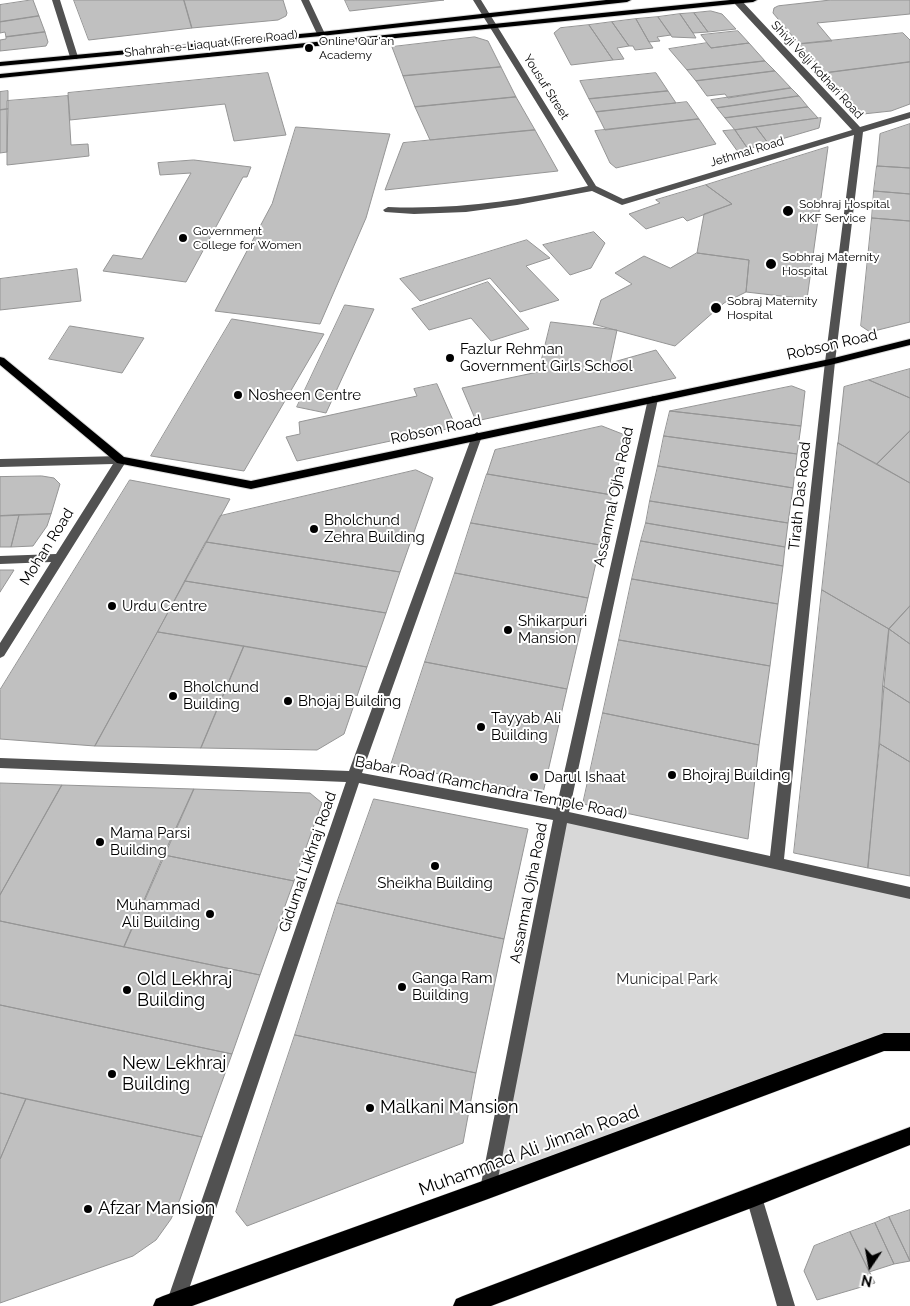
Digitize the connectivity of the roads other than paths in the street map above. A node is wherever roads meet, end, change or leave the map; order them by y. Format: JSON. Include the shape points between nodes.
{"nodes":[{"id":1,"x":56,"y":0,"type":"edge"},
{"id":2,"x":305,"y":0,"type":"edge"},
{"id":3,"x":477,"y":0,"type":"edge"},
{"id":4,"x":626,"y":0,"type":"edge"},
{"id":5,"x":753,"y":0,"type":"edge"},
{"id":6,"x":738,"y":2,"type":"junction"},
{"id":7,"x":486,"y":15,"type":"junction"},
{"id":8,"x":494,"y":28,"type":"junction"},
{"id":9,"x":321,"y":34,"type":"junction"},
{"id":10,"x":74,"y":57,"type":"junction"},
{"id":11,"x":0,"y":64,"type":"edge"},
{"id":12,"x":0,"y":76,"type":"edge"},
{"id":13,"x":910,"y":115,"type":"edge"},
{"id":14,"x":859,"y":132,"type":"junction"},
{"id":15,"x":593,"y":188,"type":"junction"},
{"id":16,"x":388,"y":210,"type":"dead end"},
{"id":17,"x":910,"y":342,"type":"edge"},
{"id":18,"x":0,"y":360,"type":"edge"},
{"id":19,"x":830,"y":362,"type":"junction"},
{"id":20,"x":653,"y":399,"type":"junction"},
{"id":21,"x":478,"y":436,"type":"junction"},
{"id":22,"x":121,"y":460,"type":"junction"},
{"id":23,"x":0,"y":463,"type":"edge"},
{"id":24,"x":59,"y":558,"type":"junction"},
{"id":25,"x":0,"y":560,"type":"edge"},
{"id":26,"x":0,"y":653,"type":"edge"},
{"id":27,"x":0,"y":763,"type":"edge"},
{"id":28,"x":354,"y":777,"type":"junction"},
{"id":29,"x":561,"y":816,"type":"junction"},
{"id":30,"x":776,"y":864,"type":"junction"},
{"id":31,"x":910,"y":892,"type":"edge"},
{"id":32,"x":910,"y":1042,"type":"edge"},
{"id":33,"x":910,"y":1136,"type":"edge"},
{"id":34,"x":488,"y":1189,"type":"junction"},
{"id":35,"x":754,"y":1197,"type":"junction"},
{"id":36,"x":169,"y":1304,"type":"edge"},
{"id":37,"x":463,"y":1306,"type":"edge"},
{"id":38,"x":786,"y":1306,"type":"edge"}],
"edges":[{"from":1,"to":10,"type":"street"},
{"from":2,"to":9,"type":"street"},
{"from":3,"to":7,"type":"street","name":"Yousuf Street"},
{"from":4,"to":7,"type":"main road","name":"Shahrah-e-Liaquat (Frere Road)"},
{"from":5,"to":6,"type":"main road","name":"Shahrah-e-Liaquat (Frere Road)"},
{"from":6,"to":8,"type":"main road","name":"Shahrah-e-Liaquat (Frere Road)"},
{"from":6,"to":14,"type":"street","name":"Shivji Velji Kothari Road"},
{"from":7,"to":8,"type":"street","name":"Yousuf Street"},
{"from":7,"to":9,"type":"main road","name":"Shahrah-e-Liaquat (Frere Road)"},
{"from":8,"to":12,"type":"main road","name":"Shahrah-e-Liaquat (Frere Road)"},
{"from":8,"to":15,"type":"street","name":"Yousuf Street"},
{"from":9,"to":10,"type":"main road","name":"Shahrah-e-Liaquat (Frere Road)"},
{"from":10,"to":11,"type":"main road","name":"Shahrah-e-Liaquat (Frere Road)"},
{"from":13,"to":14,"type":"street","name":"Jethmal Road"},
{"from":14,"to":15,"type":"street","name":"Jethmal Road","via":[[622,202]]},
{"from":14,"to":19,"type":"street","name":"Tirath Das Road"},
{"from":15,"to":16,"type":"street","via":[[484,207],[415,212]]},
{"from":17,"to":19,"type":"main road","name":"Robson Road"},
{"from":18,"to":22,"type":"main road","name":"Robson Road"},
{"from":19,"to":20,"type":"main road","name":"Robson Road"},
{"from":19,"to":30,"type":"street","name":"Tirath Das Road"},
{"from":20,"to":21,"type":"main road","name":"Robson Road"},
{"from":20,"to":29,"type":"street","name":"Assanmal Ojha Road"},
{"from":21,"to":22,"type":"main road","name":"Robson Road","via":[[251,485]]},
{"from":21,"to":28,"type":"street","name":"Gidumal Likhraj Road"},
{"from":22,"to":23,"type":"street"},
{"from":22,"to":24,"type":"street","name":"Mohan Road"},
{"from":24,"to":25,"type":"street"},
{"from":24,"to":26,"type":"street","name":"Mohan Road"},
{"from":27,"to":28,"type":"street","name":"Babar Road (Ramchandra Temple Road)"},
{"from":28,"to":29,"type":"street","name":"Babar Road (Ramchandra Temple Road)"},
{"from":28,"to":36,"type":"street","name":"Gidumal Likhraj Road"},
{"from":29,"to":30,"type":"street","name":"Babar Road (Ramchandra Temple Road)"},
{"from":29,"to":34,"type":"street","name":"Assanmal Ojha Road"},
{"from":30,"to":31,"type":"street","name":"Babar Road (Ramchandra Temple Road)"},
{"from":32,"to":34,"type":"highway","name":"Muhammad Ali Jinnah Road","via":[[884,1042]]},
{"from":33,"to":35,"type":"highway"},
{"from":34,"to":36,"type":"highway","name":"Muhammad Ali Jinnah Road"},
{"from":35,"to":37,"type":"highway"},
{"from":35,"to":38,"type":"street"}]}
